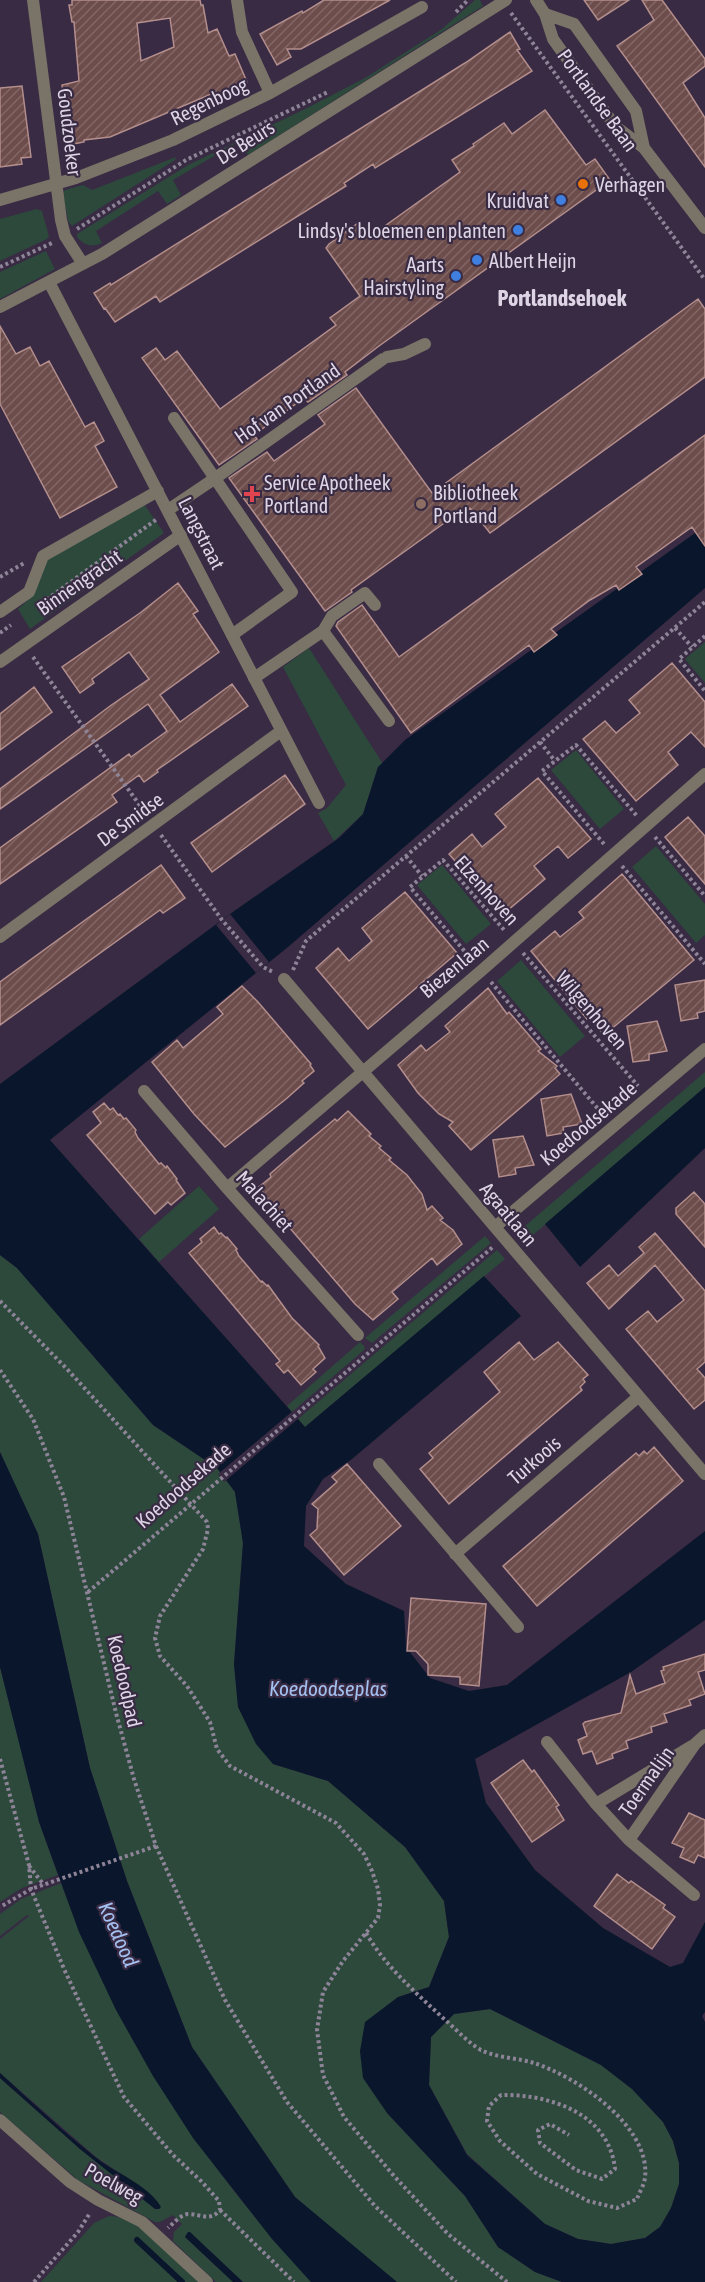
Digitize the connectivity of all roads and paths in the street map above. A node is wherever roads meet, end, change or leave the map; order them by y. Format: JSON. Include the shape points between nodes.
{"nodes":[{"id":1,"x":33,"y":0,"type":"edge"},
{"id":2,"x":237,"y":0,"type":"edge"},
{"id":3,"x":468,"y":0,"type":"edge"},
{"id":4,"x":536,"y":0,"type":"edge"},
{"id":5,"x":504,"y":1,"type":"edge"},
{"id":6,"x":422,"y":7,"type":"dead end"},
{"id":7,"x":546,"y":14,"type":"junction"},
{"id":8,"x":451,"y":17,"type":"dead end"},
{"id":9,"x":337,"y":87,"type":"dead end"},
{"id":10,"x":270,"y":93,"type":"junction"},
{"id":11,"x":644,"y":148,"type":"junction"},
{"id":12,"x":56,"y":184,"type":"junction"},
{"id":13,"x":0,"y":200,"type":"edge"},
{"id":14,"x":705,"y":228,"type":"edge"},
{"id":15,"x":65,"y":236,"type":"junction"},
{"id":16,"x":83,"y":264,"type":"junction"},
{"id":17,"x":0,"y":267,"type":"edge"},
{"id":18,"x":705,"y":280,"type":"edge"},
{"id":19,"x":49,"y":282,"type":"junction"},
{"id":20,"x":0,"y":307,"type":"edge"},
{"id":21,"x":425,"y":344,"type":"dead end"},
{"id":22,"x":174,"y":418,"type":"dead end"},
{"id":23,"x":214,"y":479,"type":"junction"},
{"id":24,"x":158,"y":491,"type":"junction"},
{"id":25,"x":168,"y":510,"type":"junction"},
{"id":26,"x":181,"y":535,"type":"junction"},
{"id":27,"x":705,"y":602,"type":"edge"},
{"id":28,"x":375,"y":605,"type":"dead end"},
{"id":29,"x":38,"y":606,"type":"dead end"},
{"id":30,"x":2,"y":616,"type":"edge"},
{"id":31,"x":19,"y":620,"type":"dead end"},
{"id":32,"x":10,"y":626,"type":"junction"},
{"id":33,"x":675,"y":628,"type":"junction"},
{"id":34,"x":323,"y":631,"type":"junction"},
{"id":35,"x":0,"y":633,"type":"edge"},
{"id":36,"x":232,"y":635,"type":"junction"},
{"id":37,"x":705,"y":636,"type":"edge"},
{"id":38,"x":24,"y":645,"type":"junction"},
{"id":39,"x":692,"y":648,"type":"junction"},
{"id":40,"x":0,"y":662,"type":"edge"},
{"id":41,"x":254,"y":678,"type":"junction"},
{"id":42,"x":705,"y":691,"type":"edge"},
{"id":43,"x":389,"y":721,"type":"dead end"},
{"id":44,"x":281,"y":731,"type":"junction"},
{"id":45,"x":540,"y":742,"type":"junction"},
{"id":46,"x":555,"y":761,"type":"junction"},
{"id":47,"x":705,"y":774,"type":"edge"},
{"id":48,"x":319,"y":803,"type":"dead end"},
{"id":49,"x":154,"y":825,"type":"junction"},
{"id":50,"x":646,"y":826,"type":"junction"},
{"id":51,"x":613,"y":855,"type":"junction"},
{"id":52,"x":406,"y":856,"type":"junction"},
{"id":53,"x":423,"y":877,"type":"junction"},
{"id":54,"x":705,"y":896,"type":"edge"},
{"id":55,"x":0,"y":937,"type":"edge"},
{"id":56,"x":514,"y":942,"type":"junction"},
{"id":57,"x":705,"y":964,"type":"edge"},
{"id":58,"x":264,"y":967,"type":"dead end"},
{"id":59,"x":481,"y":970,"type":"junction"},
{"id":60,"x":284,"y":979,"type":"joint"},
{"id":61,"x":705,"y":1049,"type":"edge"},
{"id":62,"x":361,"y":1072,"type":"junction"},
{"id":63,"x":144,"y":1090,"type":"dead end"},
{"id":64,"x":648,"y":1098,"type":"junction"},
{"id":65,"x":614,"y":1127,"type":"junction"},
{"id":66,"x":227,"y":1188,"type":"junction"},
{"id":67,"x":495,"y":1227,"type":"junction"},
{"id":68,"x":0,"y":1301,"type":"edge"},
{"id":69,"x":358,"y":1335,"type":"dead end"},
{"id":70,"x":0,"y":1370,"type":"edge"},
{"id":71,"x":638,"y":1397,"type":"junction"},
{"id":72,"x":303,"y":1408,"type":"dead end"},
{"id":73,"x":379,"y":1464,"type":"dead end"},
{"id":74,"x":705,"y":1474,"type":"edge"},
{"id":75,"x":191,"y":1503,"type":"junction"},
{"id":76,"x":455,"y":1554,"type":"junction"},
{"id":77,"x":88,"y":1592,"type":"junction"},
{"id":78,"x":518,"y":1627,"type":"dead end"},
{"id":79,"x":700,"y":1739,"type":"edge"},
{"id":80,"x":547,"y":1742,"type":"dead end"},
{"id":81,"x":0,"y":1759,"type":"edge"},
{"id":82,"x":596,"y":1804,"type":"junction"},
{"id":83,"x":629,"y":1840,"type":"junction"},
{"id":84,"x":156,"y":1846,"type":"junction"},
{"id":85,"x":29,"y":1865,"type":"junction"},
{"id":86,"x":44,"y":1885,"type":"junction"},
{"id":87,"x":31,"y":1889,"type":"junction"},
{"id":88,"x":694,"y":1895,"type":"dead end"},
{"id":89,"x":0,"y":1907,"type":"edge"},
{"id":90,"x":366,"y":1934,"type":"junction"},
{"id":91,"x":0,"y":2120,"type":"edge"},
{"id":92,"x":569,"y":2135,"type":"dead end"},
{"id":93,"x":98,"y":2200,"type":"junction"},
{"id":94,"x":220,"y":2210,"type":"junction"},
{"id":95,"x":180,"y":2217,"type":"dead end"},
{"id":96,"x":34,"y":2282,"type":"edge"},
{"id":97,"x":207,"y":2282,"type":"edge"},
{"id":98,"x":294,"y":2282,"type":"edge"},
{"id":99,"x":456,"y":2282,"type":"edge"},
{"id":100,"x":507,"y":2282,"type":"edge"}],
"edges":[{"from":1,"to":12,"type":"street","name":"Goudzoeker"},
{"from":2,"to":10,"type":"street","via":[[242,32]]},
{"from":3,"to":8,"type":"path"},
{"from":4,"to":7,"type":"street","name":"Portlandse Baan"},
{"from":5,"to":16,"type":"street","name":"De Beurs"},
{"from":5,"to":18,"type":"path","name":"Portlandse Baan"},
{"from":6,"to":10,"type":"street","name":"Regenboog"},
{"from":7,"to":11,"type":"street","name":"Portlandse Baan","via":[[553,39],[615,126]]},
{"from":7,"to":11,"type":"street","name":"Portlandse Baan","via":[[574,24],[636,111]]},
{"from":9,"to":15,"type":"path","name":"De Beurs","via":[[186,160]]},
{"from":10,"to":12,"type":"street","name":"Regenboog","via":[[173,140]]},
{"from":11,"to":14,"type":"street","name":"Portlandse Baan"},
{"from":12,"to":13,"type":"street","name":"Regenboog"},
{"from":12,"to":15,"type":"street","name":"Goudzoeker"},
{"from":15,"to":16,"type":"street","name":"Goudzoeker"},
{"from":15,"to":17,"type":"path","name":"De Beurs"},
{"from":16,"to":19,"type":"street","name":"De Beurs"},
{"from":19,"to":20,"type":"street","name":"De Beurs"},
{"from":19,"to":24,"type":"street","name":"Langstraat"},
{"from":21,"to":23,"type":"street","name":"Hof van Portland","via":[[385,358]]},
{"from":22,"to":23,"type":"street"},
{"from":23,"to":25,"type":"street","name":"Hof van Portland"},
{"from":23,"to":36,"type":"street","via":[[292,592]]},
{"from":24,"to":25,"type":"street","name":"Langstraat"},
{"from":24,"to":30,"type":"street","name":"Binnengracht","via":[[43,556],[29,592]]},
{"from":25,"to":26,"type":"street","name":"Langstraat"},
{"from":25,"to":29,"type":"path"},
{"from":26,"to":36,"type":"street","name":"Langstraat"},
{"from":26,"to":38,"type":"street","name":"Binnengracht"},
{"from":27,"to":33,"type":"path"},
{"from":28,"to":34,"type":"street","via":[[365,593],[332,616]]},
{"from":30,"to":32,"type":"path"},
{"from":31,"to":32,"type":"path"},
{"from":32,"to":35,"type":"path"},
{"from":32,"to":38,"type":"path"},
{"from":33,"to":39,"type":"path"},
{"from":33,"to":45,"type":"path"},
{"from":34,"to":41,"type":"street"},
{"from":34,"to":43,"type":"street"},
{"from":36,"to":41,"type":"street","name":"Langstraat"},
{"from":37,"to":39,"type":"path"},
{"from":38,"to":40,"type":"street","name":"Binnengracht"},
{"from":38,"to":49,"type":"path"},
{"from":39,"to":42,"type":"path","via":[[679,659]]},
{"from":41,"to":44,"type":"street","name":"Langstraat"},
{"from":44,"to":48,"type":"street","name":"Langstraat"},
{"from":44,"to":49,"type":"street","name":"De Smidse"},
{"from":45,"to":46,"type":"path"},
{"from":45,"to":52,"type":"path"},
{"from":46,"to":50,"type":"path","via":[[576,745]]},
{"from":46,"to":51,"type":"path","via":[[542,771]]},
{"from":47,"to":50,"type":"street","name":"Biezenlaan"},
{"from":49,"to":55,"type":"street","name":"De Smidse"},
{"from":49,"to":58,"type":"path","via":[[222,920]]},
{"from":50,"to":51,"type":"street","name":"Biezenlaan"},
{"from":50,"to":54,"type":"path"},
{"from":51,"to":56,"type":"street","name":"Biezenlaan"},
{"from":51,"to":57,"type":"path"},
{"from":52,"to":53,"type":"path"},
{"from":52,"to":60,"type":"path","via":[[306,941],[296,966]]},
{"from":53,"to":56,"type":"path","name":"Elzenhoven","via":[[442,860]]},
{"from":53,"to":59,"type":"path","name":"Elzenhoven","via":[[410,887]]},
{"from":56,"to":59,"type":"street","name":"Biezenlaan"},
{"from":56,"to":64,"type":"path","name":"Wilgenhoven"},
{"from":59,"to":62,"type":"street","name":"Biezenlaan"},
{"from":59,"to":65,"type":"path"},
{"from":60,"to":62,"type":"street","name":"Agaatlaan"},
{"from":61,"to":64,"type":"street","name":"Koedoodsekade"},
{"from":62,"to":66,"type":"street","name":"Biezenlaan"},
{"from":62,"to":67,"type":"street","name":"Agaatlaan"},
{"from":63,"to":66,"type":"street","name":"Malachiet"},
{"from":64,"to":65,"type":"street","name":"Koedoodsekade"},
{"from":65,"to":67,"type":"street","name":"Koedoodsekade"},
{"from":66,"to":69,"type":"street","name":"Malachiet"},
{"from":67,"to":71,"type":"street","name":"Agaatlaan"},
{"from":68,"to":75,"type":"path"},
{"from":70,"to":77,"type":"path","name":"Koedoodpad","via":[[33,1419],[50,1456]]},
{"from":71,"to":74,"type":"street","name":"Agaatlaan"},
{"from":71,"to":76,"type":"street","name":"Turkoois"},
{"from":72,"to":75,"type":"path","name":"Koedoodsekade"},
{"from":73,"to":76,"type":"street"},
{"from":75,"to":77,"type":"path","name":"Koedoodsekade"},
{"from":75,"to":90,"type":"path","via":[[207,1522],[207,1539],[196,1563],[160,1616],[155,1638],[160,1656],[187,1686],[210,1722],[217,1749],[230,1766],[336,1823],[364,1854],[380,1905],[378,1918]]},
{"from":76,"to":78,"type":"street"},
{"from":77,"to":84,"type":"path","name":"Koedoodpad","via":[[116,1713]]},
{"from":79,"to":82,"type":"street","name":"Toermalijn"},
{"from":79,"to":83,"type":"street","name":"Toermalijn"},
{"from":80,"to":82,"type":"street","name":"Toermalijn"},
{"from":81,"to":85,"type":"path"},
{"from":82,"to":83,"type":"street","name":"Toermalijn"},
{"from":83,"to":88,"type":"street","name":"Toermalijn"},
{"from":84,"to":86,"type":"path"},
{"from":84,"to":99,"type":"path","name":"Koedoodpad","via":[[225,2000],[287,2102],[375,2206]]},
{"from":85,"to":86,"type":"path"},
{"from":85,"to":87,"type":"path"},
{"from":86,"to":87,"type":"path"},
{"from":87,"to":89,"type":"path"},
{"from":87,"to":94,"type":"path","via":[[124,2097],[219,2201]]},
{"from":90,"to":92,"type":"path","via":[[396,1975],[461,2035],[482,2050],[536,2064],[577,2084],[611,2109],[634,2135],[643,2156],[645,2179],[636,2199],[617,2208],[588,2201],[537,2174],[500,2141],[487,2121],[489,2106],[501,2095],[523,2094],[556,2101],[579,2112],[598,2130],[614,2155],[615,2169],[602,2179],[576,2170],[540,2143],[538,2130],[550,2124]]},
{"from":90,"to":100,"type":"path","via":[[323,1992],[317,2030],[323,2075],[344,2117],[394,2176],[448,2234]]},
{"from":91,"to":93,"type":"street","name":"Poelweg","via":[[70,2182]]},
{"from":93,"to":96,"type":"path","via":[[78,2232]]},
{"from":93,"to":97,"type":"street","name":"Poelweg","via":[[142,2222]]},
{"from":94,"to":95,"type":"path","via":[[207,2218],[187,2214]]},
{"from":94,"to":98,"type":"path"}]}
